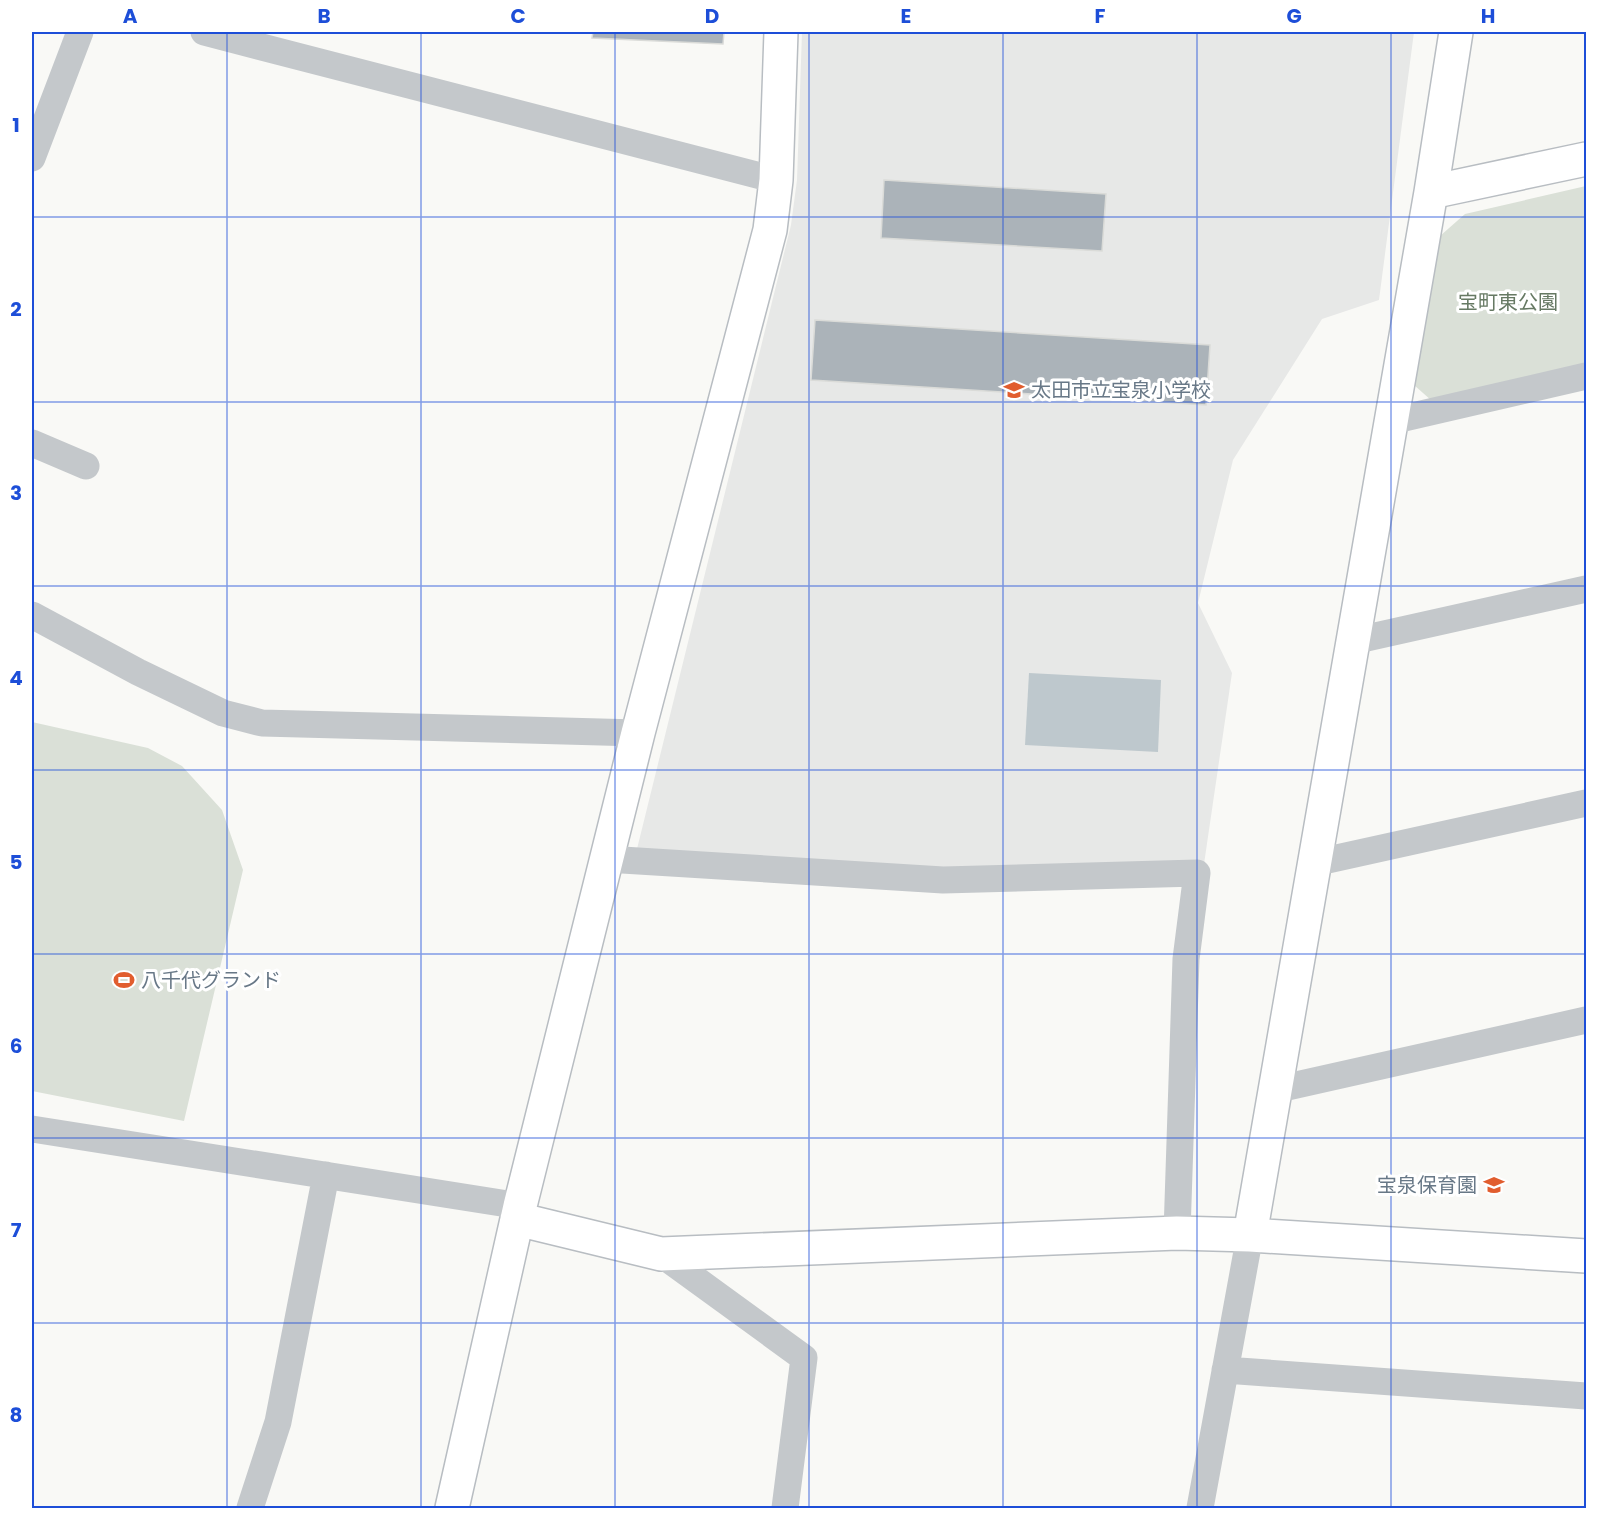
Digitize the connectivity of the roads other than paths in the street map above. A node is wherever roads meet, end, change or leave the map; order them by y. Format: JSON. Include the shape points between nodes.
{"nodes":[{"id":1,"x":80,"y":32,"type":"edge"},
{"id":2,"x":204,"y":32,"type":"edge"},
{"id":3,"x":781,"y":32,"type":"edge"},
{"id":4,"x":1456,"y":32,"type":"edge"},
{"id":5,"x":32,"y":158,"type":"edge"},
{"id":6,"x":1587,"y":159,"type":"edge"},
{"id":7,"x":776,"y":180,"type":"junction"},
{"id":8,"x":1431,"y":192,"type":"junction"},
{"id":9,"x":1587,"y":376,"type":"edge"},
{"id":10,"x":1391,"y":421,"type":"junction"},
{"id":11,"x":32,"y":443,"type":"edge"},
{"id":12,"x":86,"y":466,"type":"dead end"},
{"id":13,"x":1587,"y":589,"type":"edge"},
{"id":14,"x":32,"y":615,"type":"edge"},
{"id":15,"x":1353,"y":641,"type":"junction"},
{"id":16,"x":638,"y":733,"type":"junction"},
{"id":17,"x":1587,"y":803,"type":"edge"},
{"id":18,"x":606,"y":860,"type":"junction"},
{"id":19,"x":1314,"y":863,"type":"junction"},
{"id":20,"x":1587,"y":1020,"type":"edge"},
{"id":21,"x":1274,"y":1090,"type":"junction"},
{"id":22,"x":32,"y":1129,"type":"edge"},
{"id":23,"x":326,"y":1175,"type":"junction"},
{"id":24,"x":519,"y":1212,"type":"junction"},
{"id":25,"x":1177,"y":1233,"type":"junction"},
{"id":26,"x":1250,"y":1235,"type":"junction"},
{"id":27,"x":661,"y":1254,"type":"junction"},
{"id":28,"x":1587,"y":1256,"type":"edge"},
{"id":29,"x":1225,"y":1370,"type":"junction"},
{"id":30,"x":1587,"y":1396,"type":"edge"},
{"id":31,"x":250,"y":1509,"type":"edge"},
{"id":32,"x":453,"y":1509,"type":"edge"},
{"id":33,"x":785,"y":1509,"type":"edge"},
{"id":34,"x":1200,"y":1509,"type":"edge"}],
"edges":[{"from":1,"to":5,"type":"street"},
{"from":2,"to":7,"type":"street"},
{"from":3,"to":7,"type":"street"},
{"from":4,"to":8,"type":"street"},
{"from":6,"to":8,"type":"street"},
{"from":7,"to":16,"type":"street","via":[[770,230]]},
{"from":8,"to":10,"type":"street"},
{"from":9,"to":10,"type":"street"},
{"from":10,"to":15,"type":"street"},
{"from":11,"to":12,"type":"street"},
{"from":13,"to":15,"type":"street"},
{"from":14,"to":16,"type":"street","via":[[224,713],[262,723]]},
{"from":15,"to":19,"type":"street"},
{"from":16,"to":18,"type":"street"},
{"from":17,"to":19,"type":"street"},
{"from":18,"to":24,"type":"street"},
{"from":18,"to":25,"type":"street","via":[[943,880],[1197,873],[1186,959]]},
{"from":19,"to":21,"type":"street"},
{"from":20,"to":21,"type":"street"},
{"from":21,"to":26,"type":"street"},
{"from":22,"to":23,"type":"street"},
{"from":23,"to":24,"type":"street"},
{"from":23,"to":31,"type":"street","via":[[278,1422]]},
{"from":24,"to":27,"type":"street"},
{"from":24,"to":32,"type":"street"},
{"from":25,"to":26,"type":"street"},
{"from":25,"to":27,"type":"street"},
{"from":26,"to":28,"type":"street"},
{"from":26,"to":29,"type":"street"},
{"from":27,"to":33,"type":"street","via":[[804,1358]]},
{"from":29,"to":30,"type":"street"},
{"from":29,"to":34,"type":"street"}]}
